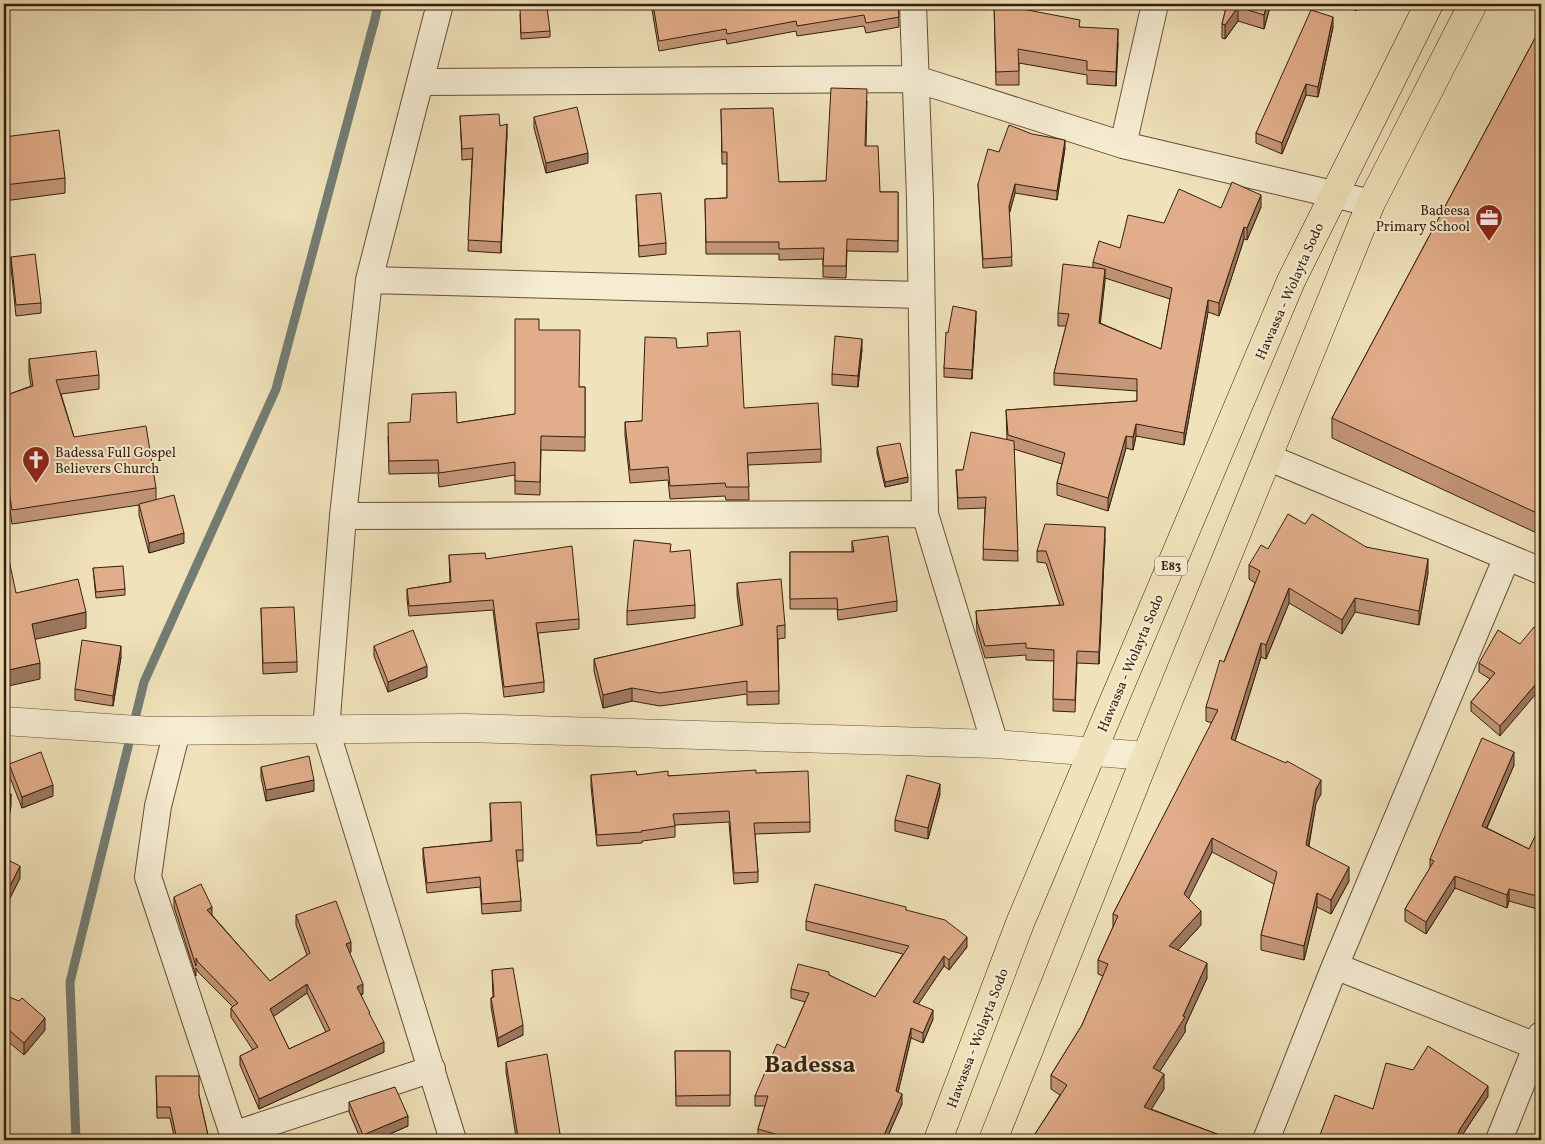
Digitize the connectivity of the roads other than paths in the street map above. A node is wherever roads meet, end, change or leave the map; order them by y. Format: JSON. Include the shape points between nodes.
{"nodes":[{"id":1,"x":440,"y":4,"type":"edge"},
{"id":2,"x":913,"y":4,"type":"edge"},
{"id":3,"x":1155,"y":4,"type":"edge"},
{"id":4,"x":1429,"y":4,"type":"edge"},
{"id":5,"x":1473,"y":4,"type":"edge"},
{"id":6,"x":916,"y":79,"type":"junction"},
{"id":7,"x":420,"y":82,"type":"junction"},
{"id":8,"x":1123,"y":145,"type":"junction"},
{"id":9,"x":1334,"y":195,"type":"junction"},
{"id":10,"x":1370,"y":203,"type":"junction"},
{"id":11,"x":370,"y":280,"type":"junction"},
{"id":12,"x":921,"y":295,"type":"junction"},
{"id":13,"x":1267,"y":457,"type":"junction"},
{"id":14,"x":925,"y":514,"type":"junction"},
{"id":15,"x":343,"y":516,"type":"junction"},
{"id":16,"x":1507,"y":557,"type":"junction"},
{"id":17,"x":1541,"y":571,"type":"edge"},
{"id":18,"x":4,"y":722,"type":"edge"},
{"id":19,"x":326,"y":730,"type":"junction"},
{"id":20,"x":165,"y":731,"type":"junction"},
{"id":21,"x":995,"y":744,"type":"junction"},
{"id":22,"x":1092,"y":752,"type":"junction"},
{"id":23,"x":1146,"y":756,"type":"junction"},
{"id":24,"x":1335,"y":966,"type":"junction"},
{"id":25,"x":1540,"y":1043,"type":"edge"},
{"id":26,"x":432,"y":1069,"type":"junction"},
{"id":27,"x":234,"y":1138,"type":"edge"},
{"id":28,"x":453,"y":1140,"type":"edge"},
{"id":29,"x":938,"y":1140,"type":"edge"},
{"id":30,"x":993,"y":1140,"type":"edge"},
{"id":31,"x":1266,"y":1140,"type":"edge"},
{"id":32,"x":1499,"y":1140,"type":"edge"}],
"edges":[{"from":1,"to":7,"type":"street"},
{"from":2,"to":6,"type":"street"},
{"from":3,"to":8,"type":"street"},
{"from":4,"to":9,"type":"main road","name":"Hawassa - Wolayta Sodo","number":"E83"},
{"from":5,"to":10,"type":"main road"},
{"from":6,"to":7,"type":"street"},
{"from":6,"to":8,"type":"street"},
{"from":6,"to":12,"type":"street"},
{"from":7,"to":11,"type":"street"},
{"from":8,"to":9,"type":"street"},
{"from":9,"to":10,"type":"street"},
{"from":9,"to":22,"type":"main road","name":"Hawassa - Wolayta Sodo","number":"E83","via":[[1288,289]]},
{"from":10,"to":13,"type":"main road"},
{"from":11,"to":12,"type":"street"},
{"from":11,"to":15,"type":"street"},
{"from":12,"to":14,"type":"street"},
{"from":13,"to":16,"type":"street"},
{"from":13,"to":23,"type":"main road"},
{"from":14,"to":15,"type":"street"},
{"from":14,"to":21,"type":"street"},
{"from":15,"to":19,"type":"street"},
{"from":16,"to":17,"type":"street"},
{"from":16,"to":24,"type":"street"},
{"from":18,"to":20,"type":"street"},
{"from":19,"to":20,"type":"street"},
{"from":19,"to":21,"type":"street","via":[[465,728]]},
{"from":19,"to":26,"type":"street"},
{"from":20,"to":27,"type":"street","via":[[148,878]]},
{"from":21,"to":22,"type":"street"},
{"from":22,"to":23,"type":"street"},
{"from":22,"to":29,"type":"main road","name":"Hawassa - Wolayta Sodo","number":"E83","via":[[1020,923]]},
{"from":23,"to":30,"type":"main road"},
{"from":24,"to":25,"type":"street"},
{"from":24,"to":31,"type":"street"},
{"from":25,"to":32,"type":"street"},
{"from":26,"to":27,"type":"street"},
{"from":26,"to":28,"type":"street"}]}
